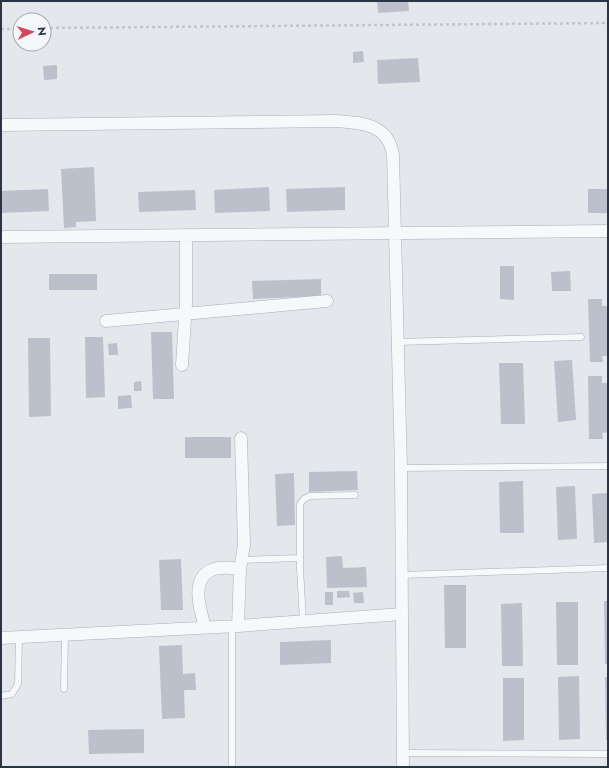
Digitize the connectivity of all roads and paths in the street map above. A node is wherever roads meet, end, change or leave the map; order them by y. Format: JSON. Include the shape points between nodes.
{"nodes":[{"id":1,"x":608,"y":23,"type":"edge"},
{"id":2,"x":12,"y":28,"type":"edge"},
{"id":3,"x":52,"y":28,"type":"edge"},
{"id":4,"x":1,"y":29,"type":"edge"},
{"id":5,"x":1,"y":125,"type":"edge"},
{"id":6,"x":608,"y":231,"type":"edge"},
{"id":7,"x":394,"y":233,"type":"junction"},
{"id":8,"x":186,"y":235,"type":"junction"},
{"id":9,"x":1,"y":237,"type":"edge"},
{"id":10,"x":327,"y":301,"type":"dead end"},
{"id":11,"x":186,"y":314,"type":"junction"},
{"id":12,"x":106,"y":321,"type":"dead end"},
{"id":13,"x":581,"y":338,"type":"dead end"},
{"id":14,"x":397,"y":342,"type":"junction"},
{"id":15,"x":182,"y":365,"type":"dead end"},
{"id":16,"x":241,"y":438,"type":"dead end"},
{"id":17,"x":608,"y":466,"type":"edge"},
{"id":18,"x":401,"y":468,"type":"junction"},
{"id":19,"x":355,"y":495,"type":"dead end"},
{"id":20,"x":300,"y":558,"type":"junction"},
{"id":21,"x":241,"y":565,"type":"junction"},
{"id":22,"x":608,"y":568,"type":"edge"},
{"id":23,"x":402,"y":575,"type":"junction"},
{"id":24,"x":402,"y":614,"type":"junction"},
{"id":25,"x":303,"y":621,"type":"junction"},
{"id":26,"x":235,"y":626,"type":"junction"},
{"id":27,"x":205,"y":627,"type":"junction"},
{"id":28,"x":65,"y":634,"type":"junction"},
{"id":29,"x":19,"y":637,"type":"junction"},
{"id":30,"x":1,"y":638,"type":"edge"},
{"id":31,"x":64,"y":689,"type":"dead end"},
{"id":32,"x":1,"y":696,"type":"edge"},
{"id":33,"x":404,"y":753,"type":"junction"},
{"id":34,"x":608,"y":754,"type":"edge"},
{"id":35,"x":232,"y":767,"type":"edge"},
{"id":36,"x":403,"y":767,"type":"edge"}],
"edges":[{"from":1,"to":3,"type":"path"},
{"from":2,"to":4,"type":"path"},
{"from":5,"to":7,"type":"street","via":[[337,121],[370,126],[385,134],[392,147]]},
{"from":6,"to":7,"type":"street"},
{"from":7,"to":8,"type":"street"},
{"from":7,"to":14,"type":"street"},
{"from":8,"to":9,"type":"street"},
{"from":8,"to":11,"type":"street"},
{"from":10,"to":11,"type":"street"},
{"from":11,"to":12,"type":"street"},
{"from":11,"to":15,"type":"street"},
{"from":13,"to":14,"type":"lane"},
{"from":14,"to":18,"type":"street"},
{"from":16,"to":21,"type":"street","via":[[244,545]]},
{"from":17,"to":18,"type":"lane"},
{"from":18,"to":23,"type":"street"},
{"from":19,"to":20,"type":"lane","via":[[320,495],[304,498],[300,504]]},
{"from":20,"to":21,"type":"lane"},
{"from":20,"to":25,"type":"lane"},
{"from":21,"to":26,"type":"street"},
{"from":21,"to":27,"type":"street","via":[[212,570],[203,575],[198,603]]},
{"from":22,"to":23,"type":"lane"},
{"from":23,"to":24,"type":"street"},
{"from":24,"to":25,"type":"street"},
{"from":24,"to":33,"type":"street"},
{"from":25,"to":26,"type":"street"},
{"from":26,"to":27,"type":"street"},
{"from":26,"to":35,"type":"lane"},
{"from":27,"to":28,"type":"street"},
{"from":28,"to":29,"type":"street"},
{"from":28,"to":31,"type":"lane"},
{"from":29,"to":30,"type":"street"},
{"from":29,"to":32,"type":"lane","via":[[18,684],[12,694]]},
{"from":33,"to":34,"type":"lane"},
{"from":33,"to":36,"type":"street"}]}
